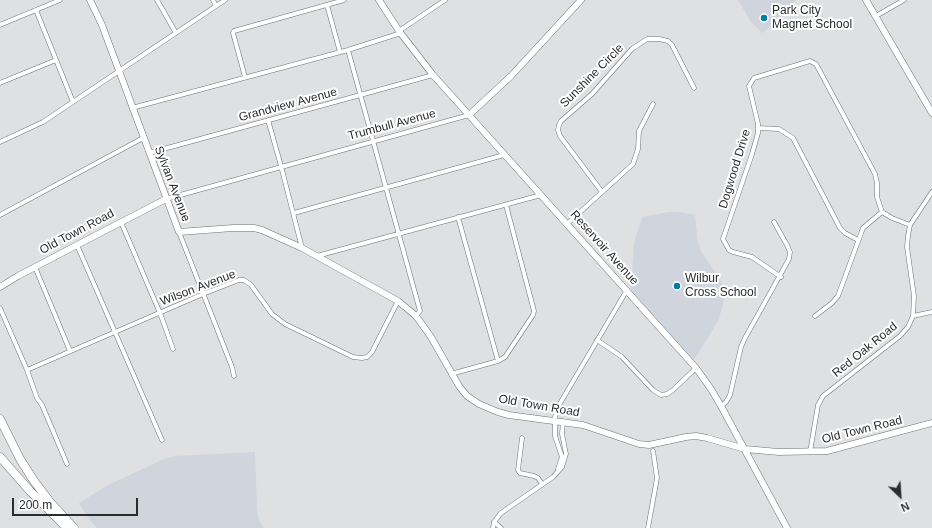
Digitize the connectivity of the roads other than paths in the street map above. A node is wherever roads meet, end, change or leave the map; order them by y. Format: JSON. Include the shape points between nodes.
{"nodes":[{"id":1,"x":60,"y":0,"type":"edge"},
{"id":2,"x":90,"y":0,"type":"edge"},
{"id":3,"x":157,"y":0,"type":"edge"},
{"id":4,"x":213,"y":0,"type":"edge"},
{"id":5,"x":225,"y":0,"type":"edge"},
{"id":6,"x":344,"y":0,"type":"edge"},
{"id":7,"x":379,"y":0,"type":"edge"},
{"id":8,"x":445,"y":0,"type":"edge"},
{"id":9,"x":581,"y":0,"type":"edge"},
{"id":10,"x":866,"y":0,"type":"edge"},
{"id":11,"x":904,"y":0,"type":"edge"},
{"id":12,"x":327,"y":5,"type":"junction"},
{"id":13,"x":216,"y":6,"type":"junction"},
{"id":14,"x":36,"y":10,"type":"junction"},
{"id":15,"x":876,"y":16,"type":"junction"},
{"id":16,"x":0,"y":25,"type":"edge"},
{"id":17,"x":400,"y":32,"type":"junction"},
{"id":18,"x":176,"y":33,"type":"junction"},
{"id":19,"x":348,"y":50,"type":"junction"},
{"id":20,"x":340,"y":52,"type":"junction"},
{"id":21,"x":56,"y":60,"type":"junction"},
{"id":22,"x":119,"y":71,"type":"junction"},
{"id":23,"x":433,"y":75,"type":"junction"},
{"id":24,"x":245,"y":77,"type":"junction"},
{"id":25,"x":0,"y":82,"type":"edge"},
{"id":26,"x":694,"y":88,"type":"dead end"},
{"id":27,"x":361,"y":96,"type":"junction"},
{"id":28,"x":73,"y":102,"type":"junction"},
{"id":29,"x":653,"y":104,"type":"dead end"},
{"id":30,"x":132,"y":108,"type":"junction"},
{"id":31,"x":932,"y":113,"type":"edge"},
{"id":32,"x":469,"y":115,"type":"junction"},
{"id":33,"x":268,"y":120,"type":"junction"},
{"id":34,"x":758,"y":128,"type":"junction"},
{"id":35,"x":143,"y":138,"type":"junction"},
{"id":36,"x":0,"y":142,"type":"edge"},
{"id":37,"x":373,"y":142,"type":"junction"},
{"id":38,"x":149,"y":153,"type":"junction"},
{"id":39,"x":504,"y":155,"type":"junction"},
{"id":40,"x":282,"y":166,"type":"junction"},
{"id":41,"x":387,"y":187,"type":"junction"},
{"id":42,"x":602,"y":192,"type":"junction"},
{"id":43,"x":932,"y":192,"type":"edge"},
{"id":44,"x":541,"y":195,"type":"junction"},
{"id":45,"x":166,"y":199,"type":"junction"},
{"id":46,"x":506,"y":205,"type":"junction"},
{"id":47,"x":882,"y":212,"type":"junction"},
{"id":48,"x":294,"y":213,"type":"junction"},
{"id":49,"x":0,"y":215,"type":"edge"},
{"id":50,"x":458,"y":218,"type":"junction"},
{"id":51,"x":121,"y":222,"type":"junction"},
{"id":52,"x":774,"y":222,"type":"dead end"},
{"id":53,"x":567,"y":224,"type":"junction"},
{"id":54,"x":910,"y":225,"type":"junction"},
{"id":55,"x":179,"y":232,"type":"junction"},
{"id":56,"x":399,"y":234,"type":"junction"},
{"id":57,"x":858,"y":240,"type":"junction"},
{"id":58,"x":77,"y":245,"type":"junction"},
{"id":59,"x":302,"y":248,"type":"junction"},
{"id":60,"x":317,"y":256,"type":"junction"},
{"id":61,"x":34,"y":267,"type":"junction"},
{"id":62,"x":781,"y":277,"type":"junction"},
{"id":63,"x":0,"y":286,"type":"edge"},
{"id":64,"x":627,"y":290,"type":"junction"},
{"id":65,"x":202,"y":294,"type":"junction"},
{"id":66,"x":398,"y":301,"type":"junction"},
{"id":67,"x":0,"y":308,"type":"edge"},
{"id":68,"x":932,"y":312,"type":"edge"},
{"id":69,"x":160,"y":313,"type":"junction"},
{"id":70,"x":416,"y":316,"type":"junction"},
{"id":71,"x":815,"y":316,"type":"dead end"},
{"id":72,"x":913,"y":316,"type":"junction"},
{"id":73,"x":115,"y":332,"type":"junction"},
{"id":74,"x":597,"y":340,"type":"junction"},
{"id":75,"x":172,"y":349,"type":"dead end"},
{"id":76,"x":70,"y":351,"type":"junction"},
{"id":77,"x":498,"y":361,"type":"junction"},
{"id":78,"x":696,"y":368,"type":"junction"},
{"id":79,"x":27,"y":370,"type":"junction"},
{"id":80,"x":451,"y":374,"type":"junction"},
{"id":81,"x":234,"y":376,"type":"dead end"},
{"id":82,"x":721,"y":406,"type":"junction"},
{"id":83,"x":0,"y":419,"type":"edge"},
{"id":84,"x":555,"y":420,"type":"junction"},
{"id":85,"x":564,"y":422,"type":"junction"},
{"id":86,"x":932,"y":423,"type":"edge"},
{"id":87,"x":522,"y":438,"type":"dead end"},
{"id":88,"x":162,"y":440,"type":"dead end"},
{"id":89,"x":745,"y":449,"type":"junction"},
{"id":90,"x":653,"y":451,"type":"dead end"},
{"id":91,"x":810,"y":452,"type":"junction"},
{"id":92,"x":0,"y":457,"type":"edge"},
{"id":93,"x":67,"y":464,"type":"dead end"},
{"id":94,"x":547,"y":481,"type":"junction"},
{"id":95,"x":542,"y":484,"type":"junction"},
{"id":96,"x":494,"y":522,"type":"junction"},
{"id":97,"x":67,"y":528,"type":"edge"},
{"id":98,"x":74,"y":528,"type":"edge"},
{"id":99,"x":492,"y":528,"type":"edge"},
{"id":100,"x":501,"y":528,"type":"edge"},
{"id":101,"x":648,"y":528,"type":"edge"},
{"id":102,"x":787,"y":528,"type":"edge"}],
"edges":[{"from":1,"to":14,"type":"street"},
{"from":2,"to":22,"type":"main road","name":"Sylvan Avenue"},
{"from":3,"to":18,"type":"street"},
{"from":4,"to":13,"type":"street"},
{"from":5,"to":13,"type":"street"},
{"from":6,"to":12,"type":"street"},
{"from":7,"to":17,"type":"main road","name":"Reservoir Avenue"},
{"from":8,"to":17,"type":"street"},
{"from":9,"to":32,"type":"main road","name":"Trumbull Avenue","via":[[511,76]]},
{"from":10,"to":15,"type":"main road"},
{"from":11,"to":15,"type":"street"},
{"from":12,"to":20,"type":"street"},
{"from":12,"to":24,"type":"street","via":[[233,32]]},
{"from":13,"to":18,"type":"street"},
{"from":14,"to":16,"type":"street"},
{"from":14,"to":21,"type":"street"},
{"from":15,"to":31,"type":"main road"},
{"from":17,"to":19,"type":"street"},
{"from":17,"to":23,"type":"main road","name":"Reservoir Avenue"},
{"from":18,"to":22,"type":"street"},
{"from":19,"to":20,"type":"street"},
{"from":19,"to":27,"type":"street"},
{"from":20,"to":24,"type":"street"},
{"from":21,"to":25,"type":"street"},
{"from":21,"to":28,"type":"street"},
{"from":22,"to":28,"type":"street"},
{"from":22,"to":30,"type":"main road","name":"Sylvan Avenue"},
{"from":23,"to":27,"type":"street","name":"Grandview Avenue"},
{"from":23,"to":32,"type":"main road","name":"Reservoir Avenue"},
{"from":24,"to":30,"type":"street"},
{"from":26,"to":42,"type":"street","name":"Sunshine Circle","via":[[672,45],[659,38],[647,39],[632,49],[596,90],[561,121],[558,130],[560,136]]},
{"from":27,"to":33,"type":"street","name":"Grandview Avenue"},
{"from":27,"to":37,"type":"street"},
{"from":28,"to":36,"type":"street","via":[[43,122]]},
{"from":29,"to":42,"type":"street","via":[[639,131],[638,149],[633,164]]},
{"from":30,"to":35,"type":"main road","name":"Sylvan Avenue"},
{"from":32,"to":37,"type":"street","name":"Trumbull Avenue"},
{"from":32,"to":39,"type":"main road","name":"Reservoir Avenue"},
{"from":33,"to":38,"type":"street","name":"Grandview Avenue"},
{"from":33,"to":40,"type":"street"},
{"from":34,"to":47,"type":"street","name":"Dogwood Drive","via":[[750,88],[754,78],[806,62],[814,62],[875,174],[877,197]]},
{"from":34,"to":57,"type":"street","via":[[779,129],[793,138],[840,228]]},
{"from":34,"to":62,"type":"street","name":"Dogwood Drive","via":[[752,154],[723,239],[729,250],[752,257]]},
{"from":35,"to":38,"type":"main road","name":"Sylvan Avenue"},
{"from":35,"to":49,"type":"street"},
{"from":37,"to":40,"type":"street","name":"Trumbull Avenue"},
{"from":37,"to":41,"type":"street"},
{"from":38,"to":45,"type":"main road","name":"Sylvan Avenue"},
{"from":39,"to":41,"type":"street"},
{"from":39,"to":44,"type":"main road","name":"Reservoir Avenue"},
{"from":40,"to":45,"type":"street","name":"Trumbull Avenue"},
{"from":40,"to":48,"type":"street"},
{"from":41,"to":48,"type":"street"},
{"from":41,"to":56,"type":"street"},
{"from":42,"to":53,"type":"street"},
{"from":43,"to":54,"type":"street","name":"Red Oak Road"},
{"from":44,"to":46,"type":"street"},
{"from":44,"to":53,"type":"main road","name":"Reservoir Avenue"},
{"from":45,"to":51,"type":"main road","name":"Old Town Road"},
{"from":45,"to":55,"type":"main road","name":"Sylvan Avenue"},
{"from":46,"to":50,"type":"street"},
{"from":46,"to":77,"type":"street","via":[[534,315],[507,355]]},
{"from":47,"to":54,"type":"street"},
{"from":47,"to":57,"type":"street","via":[[864,226]]},
{"from":48,"to":59,"type":"street"},
{"from":50,"to":56,"type":"street"},
{"from":50,"to":77,"type":"street"},
{"from":51,"to":58,"type":"main road","name":"Old Town Road"},
{"from":51,"to":69,"type":"street"},
{"from":52,"to":62,"type":"street","via":[[790,252]]},
{"from":53,"to":64,"type":"main road","name":"Reservoir Avenue"},
{"from":54,"to":72,"type":"street","name":"Red Oak Road","via":[[907,247],[914,296]]},
{"from":55,"to":59,"type":"main road","name":"Old Town Road","via":[[254,228]]},
{"from":55,"to":65,"type":"street","name":"Sylvan Avenue"},
{"from":56,"to":60,"type":"street"},
{"from":56,"to":70,"type":"street","via":[[420,311]]},
{"from":57,"to":71,"type":"street","via":[[839,294]]},
{"from":58,"to":61,"type":"main road","name":"Old Town Road"},
{"from":58,"to":73,"type":"street"},
{"from":59,"to":60,"type":"main road","name":"Old Town Road"},
{"from":60,"to":66,"type":"main road","name":"Old Town Road"},
{"from":61,"to":63,"type":"main road","name":"Old Town Road"},
{"from":61,"to":76,"type":"street"},
{"from":62,"to":82,"type":"street","via":[[743,342],[730,395]]},
{"from":64,"to":74,"type":"street"},
{"from":64,"to":78,"type":"main road","name":"Reservoir Avenue"},
{"from":65,"to":66,"type":"street","name":"Wilson Avenue","via":[[244,280],[272,314],[285,324],[359,358],[367,357],[372,352]]},
{"from":65,"to":69,"type":"street","name":"Wilson Avenue"},
{"from":65,"to":81,"type":"street","name":"Sylvan Avenue"},
{"from":66,"to":70,"type":"main road","name":"Old Town Road"},
{"from":67,"to":79,"type":"street"},
{"from":68,"to":72,"type":"street"},
{"from":69,"to":73,"type":"street","name":"Wilson Avenue"},
{"from":69,"to":75,"type":"street"},
{"from":70,"to":80,"type":"main road","name":"Old Town Road"},
{"from":72,"to":91,"type":"street","name":"Red Oak Road","via":[[900,336],[823,396],[818,405]]},
{"from":73,"to":76,"type":"street","name":"Wilson Avenue"},
{"from":73,"to":88,"type":"street"},
{"from":74,"to":78,"type":"street","via":[[622,357],[653,390],[661,395],[673,390]]},
{"from":74,"to":84,"type":"street","via":[[559,405]]},
{"from":76,"to":79,"type":"street","name":"Wilson Avenue"},
{"from":77,"to":80,"type":"street"},
{"from":78,"to":82,"type":"main road","name":"Reservoir Avenue"},
{"from":79,"to":93,"type":"street"},
{"from":80,"to":84,"type":"main road","name":"Old Town Road","via":[[462,391],[479,404],[509,415]]},
{"from":82,"to":89,"type":"main road","name":"Reservoir Avenue"},
{"from":83,"to":98,"type":"highway","via":[[27,470],[50,502]]},
{"from":84,"to":85,"type":"main road","name":"Old Town Road"},
{"from":84,"to":94,"type":"street","via":[[555,436],[562,460]]},
{"from":85,"to":89,"type":"main road","name":"Old Town Road","via":[[583,425],[639,444],[649,445],[696,436]]},
{"from":85,"to":94,"type":"street","via":[[562,430],[565,460],[557,473]]},
{"from":86,"to":91,"type":"main road","name":"Old Town Road","via":[[827,451]]},
{"from":87,"to":95,"type":"street","via":[[518,470],[520,473],[538,478]]},
{"from":89,"to":91,"type":"main road","name":"Old Town Road"},
{"from":89,"to":102,"type":"main road","name":"Reservoir Avenue"},
{"from":90,"to":101,"type":"street","via":[[657,478]]},
{"from":92,"to":97,"type":"highway"},
{"from":94,"to":95,"type":"street"},
{"from":95,"to":96,"type":"street","via":[[501,513]]},
{"from":96,"to":99,"type":"street"},
{"from":96,"to":100,"type":"street"}]}
